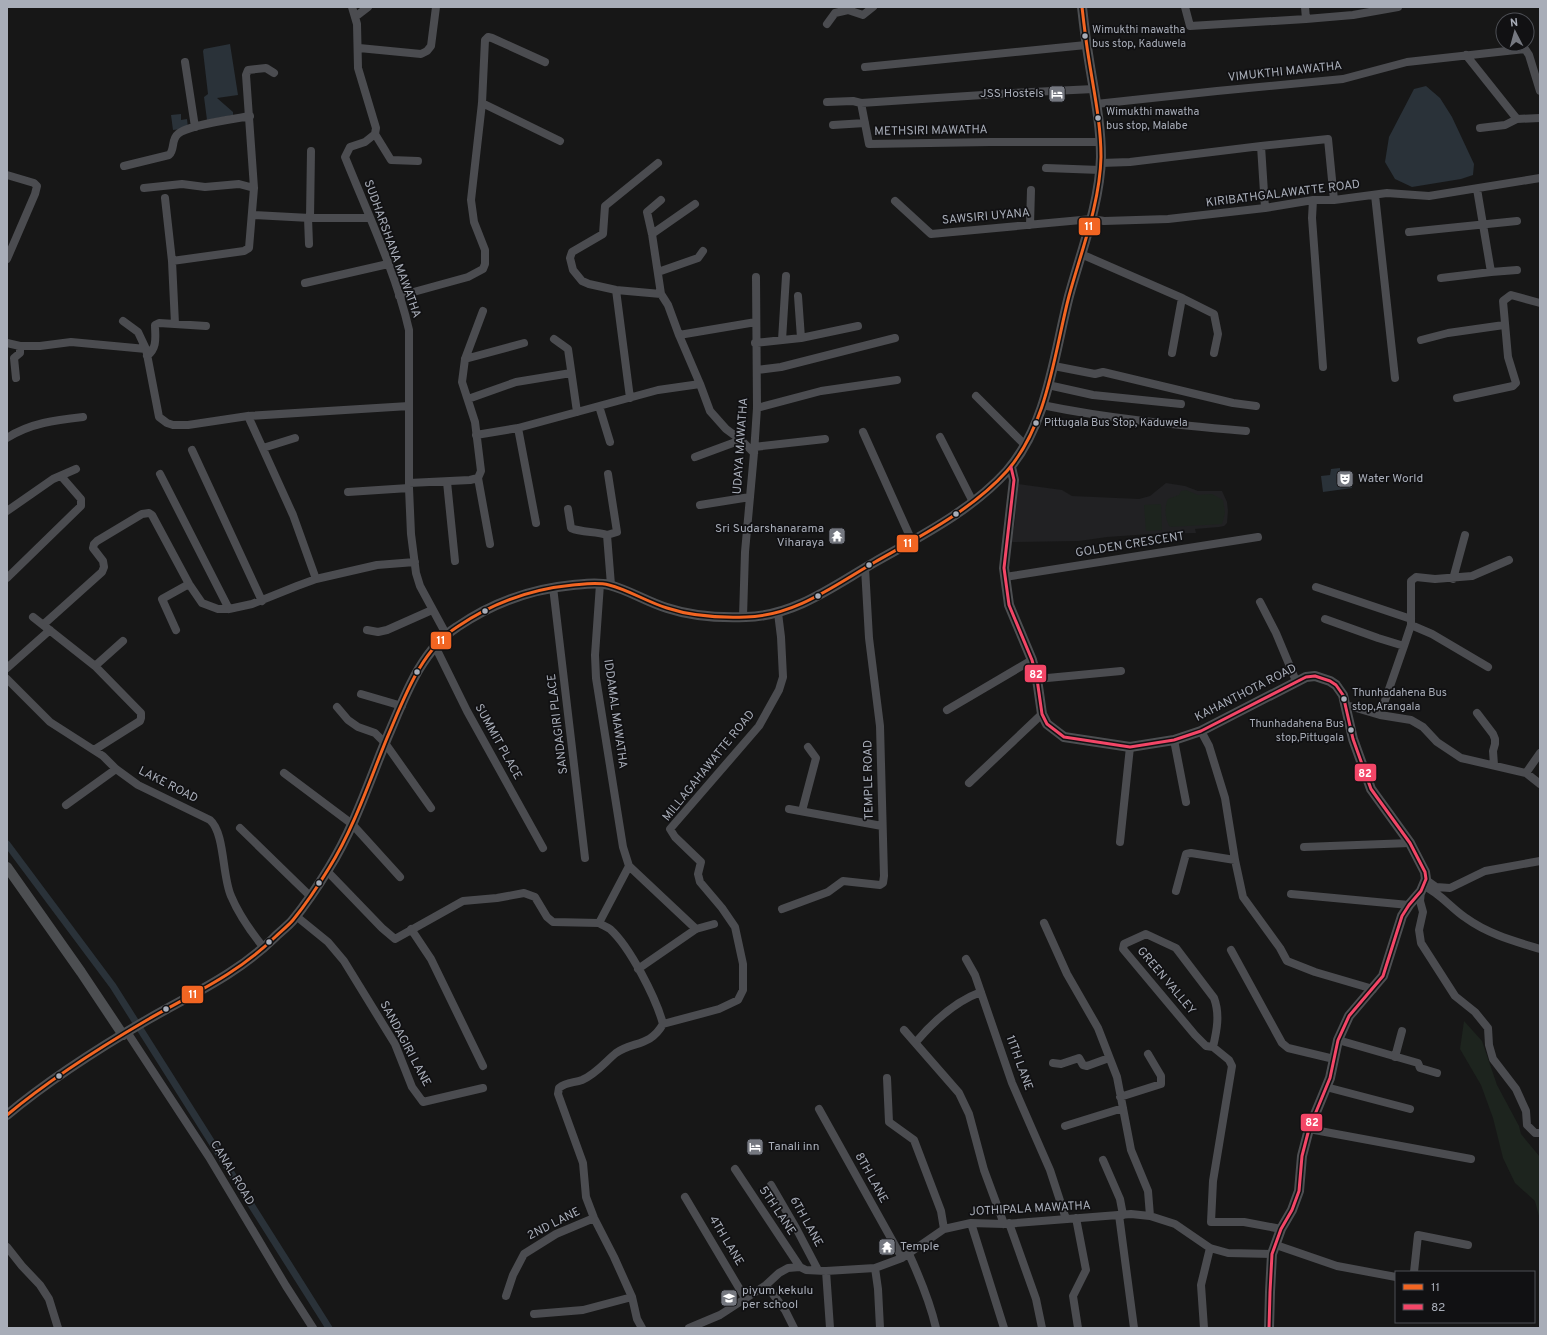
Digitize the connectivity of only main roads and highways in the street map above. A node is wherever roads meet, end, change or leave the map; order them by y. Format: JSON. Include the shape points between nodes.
{"nodes":[{"id":1,"x":1082,"y":7,"type":"edge"},
{"id":2,"x":1011,"y":466,"type":"junction"},
{"id":3,"x":7,"y":867,"type":"edge"},
{"id":4,"x":127,"y":1032,"type":"junction"},
{"id":5,"x":8,"y":1112,"type":"edge"},
{"id":6,"x":1269,"y":1328,"type":"edge"}],
"edges":[{"from":1,"to":2,"type":"main road","via":[[1100,142],[1100,166],[1092,219],[1068,300],[1054,366],[1042,405],[1025,445]]},
{"from":2,"to":4,"type":"main road","via":[[973,502],[912,541],[817,596],[778,613],[743,618],[697,615],[668,608],[611,585],[591,583],[553,587],[515,597],[460,624],[435,646],[418,671],[342,845],[292,921],[264,948],[229,975]]},
{"from":2,"to":6,"type":"main road","name":"KAHANTHOTA ROAD","via":[[1014,480],[1005,577],[1009,604],[1032,660],[1042,714],[1047,724],[1064,737],[1130,746],[1174,740],[1201,731],[1306,677],[1315,676],[1330,681],[1343,695],[1353,739],[1372,789],[1410,843],[1425,872],[1424,885],[1402,916],[1383,976],[1349,1016],[1338,1040],[1330,1078],[1309,1129],[1302,1156],[1299,1191],[1274,1249]]},
{"from":3,"to":4,"type":"main road"},
{"from":4,"to":5,"type":"main road"}]}
